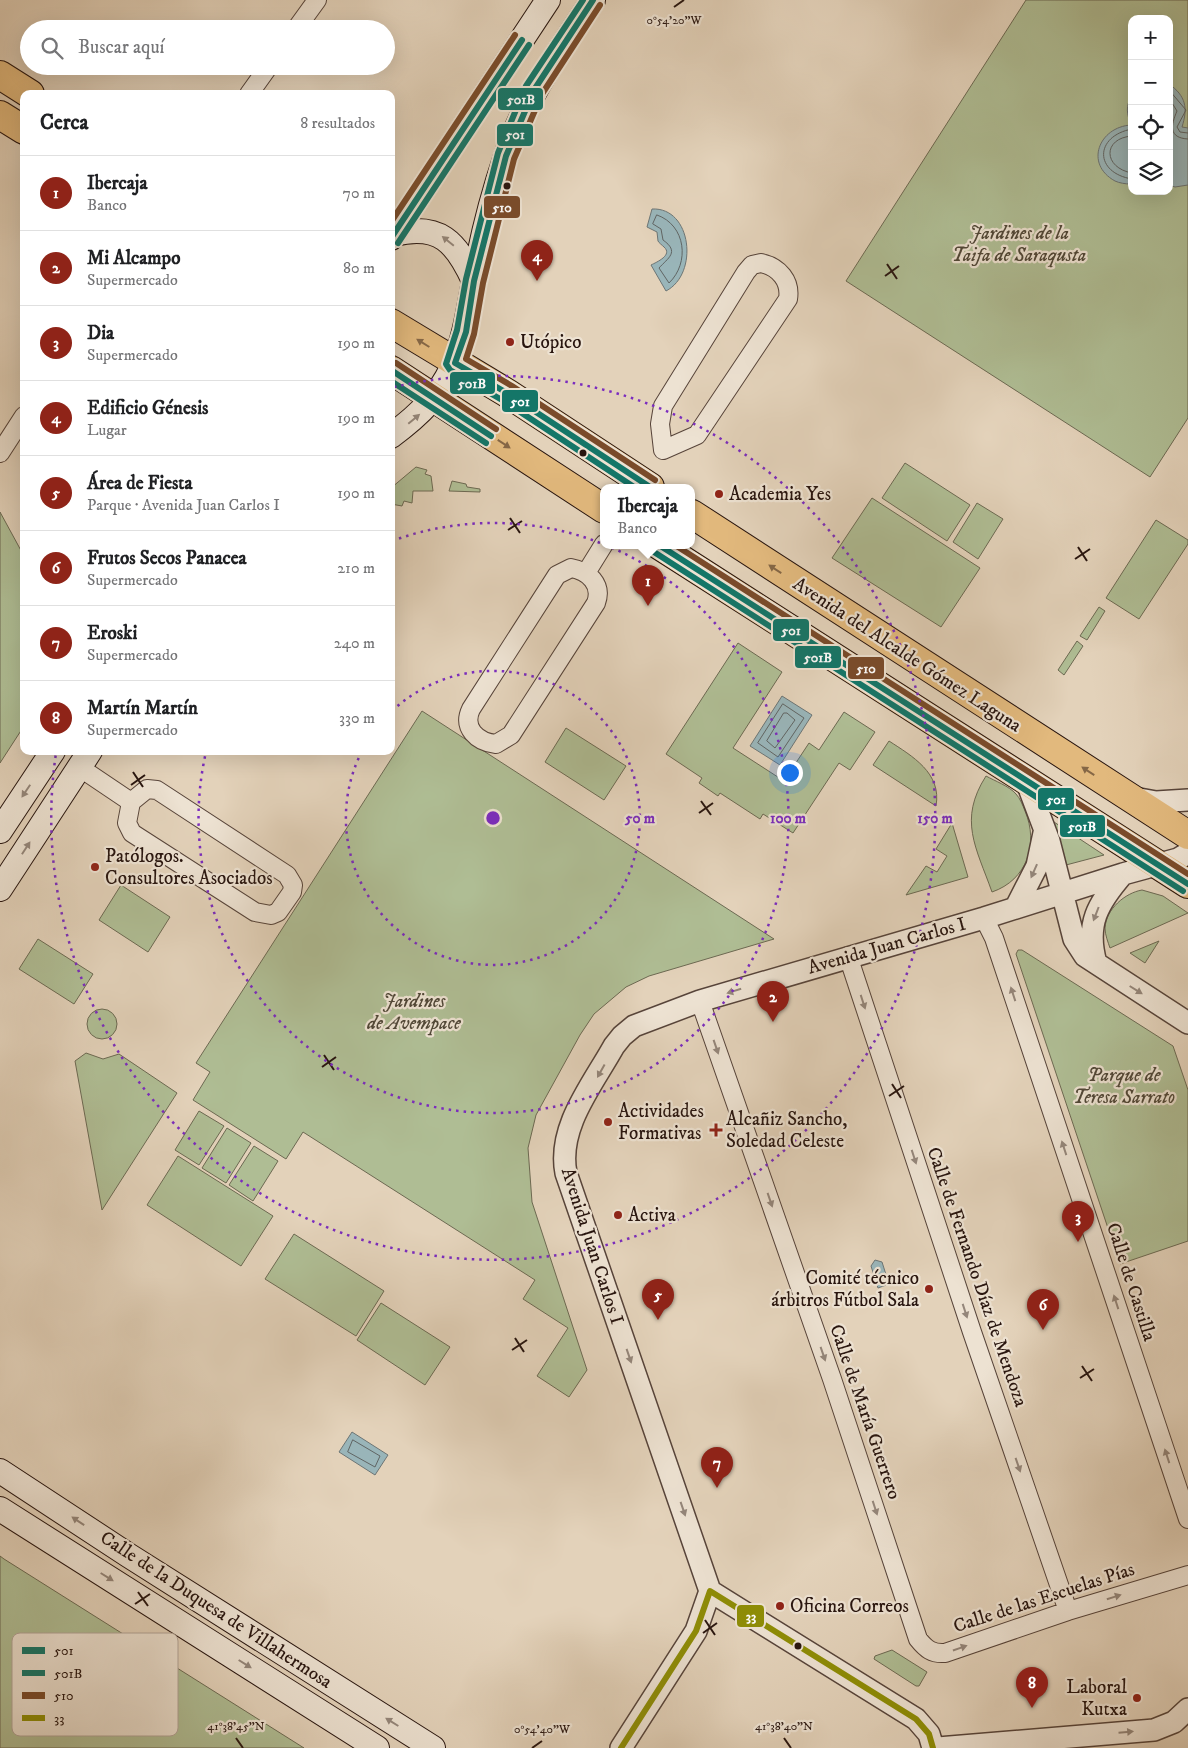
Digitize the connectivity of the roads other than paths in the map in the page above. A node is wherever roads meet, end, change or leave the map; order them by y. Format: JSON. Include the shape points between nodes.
{"nodes":[{"id":1,"x":317,"y":0,"type":"edge"},
{"id":2,"x":548,"y":0,"type":"edge"},
{"id":3,"x":592,"y":0,"type":"edge"},
{"id":4,"x":303,"y":20,"type":"edge"},
{"id":5,"x":0,"y":75,"type":"edge"},
{"id":6,"x":263,"y":75,"type":"edge"},
{"id":7,"x":24,"y":90,"type":"edge"},
{"id":8,"x":252,"y":90,"type":"edge"},
{"id":9,"x":0,"y":115,"type":"edge"},
{"id":10,"x":20,"y":128,"type":"edge"},
{"id":11,"x":395,"y":233,"type":"edge"},
{"id":12,"x":395,"y":235,"type":"edge"},
{"id":13,"x":474,"y":281,"type":"junction"},
{"id":14,"x":395,"y":326,"type":"edge"},
{"id":15,"x":452,"y":369,"type":"junction"},
{"id":16,"x":395,"y":373,"type":"edge"},
{"id":17,"x":434,"y":398,"type":"junction"},
{"id":18,"x":20,"y":422,"type":"edge"},
{"id":19,"x":395,"y":433,"type":"edge"},
{"id":20,"x":663,"y":450,"type":"joint"},
{"id":21,"x":0,"y":453,"type":"edge"},
{"id":22,"x":645,"y":484,"type":"edge"},
{"id":23,"x":600,"y":506,"type":"edge"},
{"id":24,"x":695,"y":516,"type":"edge"},
{"id":25,"x":601,"y":549,"type":"edge"},
{"id":26,"x":665,"y":549,"type":"edge"},
{"id":27,"x":586,"y":573,"type":"junction"},
{"id":28,"x":49,"y":755,"type":"edge"},
{"id":29,"x":84,"y":759,"type":"edge"},
{"id":30,"x":1026,"y":780,"type":"junction"},
{"id":31,"x":1124,"y":794,"type":"junction"},
{"id":32,"x":1188,"y":800,"type":"edge"},
{"id":33,"x":131,"y":802,"type":"junction"},
{"id":34,"x":0,"y":831,"type":"edge"},
{"id":35,"x":1044,"y":833,"type":"junction"},
{"id":36,"x":1188,"y":835,"type":"edge"},
{"id":37,"x":1188,"y":854,"type":"edge"},
{"id":38,"x":1156,"y":864,"type":"junction"},
{"id":39,"x":1123,"y":874,"type":"junction"},
{"id":40,"x":1188,"y":884,"type":"edge"},
{"id":41,"x":0,"y":889,"type":"edge"},
{"id":42,"x":1063,"y":893,"type":"junction"},
{"id":43,"x":1016,"y":907,"type":"junction"},
{"id":44,"x":984,"y":918,"type":"junction"},
{"id":45,"x":848,"y":956,"type":"junction"},
{"id":46,"x":1096,"y":963,"type":"junction"},
{"id":47,"x":700,"y":1001,"type":"junction"},
{"id":48,"x":1188,"y":1023,"type":"edge"},
{"id":49,"x":0,"y":1471,"type":"edge"},
{"id":50,"x":0,"y":1509,"type":"edge"},
{"id":51,"x":1188,"y":1519,"type":"edge"},
{"id":52,"x":1188,"y":1575,"type":"edge"},
{"id":53,"x":710,"y":1591,"type":"junction"},
{"id":54,"x":1068,"y":1611,"type":"junction"},
{"id":55,"x":918,"y":1639,"type":"joint"},
{"id":56,"x":1188,"y":1709,"type":"edge"},
{"id":57,"x":377,"y":1748,"type":"edge"},
{"id":58,"x":433,"y":1748,"type":"edge"},
{"id":59,"x":621,"y":1748,"type":"edge"},
{"id":60,"x":933,"y":1748,"type":"edge"},
{"id":61,"x":938,"y":1748,"type":"edge"}],
"edges":[{"from":1,"to":4,"type":"street"},
{"from":2,"to":11,"type":"main road"},
{"from":3,"to":13,"type":"main road","via":[[524,110],[506,156]]},
{"from":5,"to":7,"type":"main road"},
{"from":6,"to":8,"type":"street"},
{"from":9,"to":10,"type":"main road"},
{"from":13,"to":12,"type":"main road","one_way":true,"via":[[461,254],[440,235],[414,230]]},
{"from":13,"to":15,"type":"main road","via":[[468,325]]},
{"from":15,"to":14,"type":"main road","one_way":true},
{"from":15,"to":17,"type":"main road"},
{"from":15,"to":22,"type":"main road","via":[[507,393]]},
{"from":16,"to":17,"type":"main road"},
{"from":19,"to":17,"type":"main road","one_way":true},
{"from":17,"to":23,"type":"main road","one_way":true},
{"from":18,"to":21,"type":"street"},
{"from":20,"to":20,"type":"street","via":[[697,435],[788,300],[788,284],[774,268],[761,263],[746,272],[668,398],[660,414]]},
{"from":31,"to":24,"type":"main road","name":"Avenida del Alcalde Gómez Laguna","one_way":true},
{"from":25,"to":27,"type":"street"},
{"from":26,"to":30,"type":"main road"},
{"from":27,"to":27,"type":"street","via":[[571,568],[557,575],[471,709],[468,723],[471,732],[480,739],[496,744],[511,735],[596,603],[598,590]]},
{"from":28,"to":34,"type":"main road","one_way":true},
{"from":29,"to":33,"type":"street"},
{"from":41,"to":29,"type":"main road","one_way":true},
{"from":30,"to":35,"type":"street"},
{"from":30,"to":38,"type":"main road"},
{"from":31,"to":32,"type":"street","name":"Avenida del Alcalde Gómez Laguna","via":[[1156,802]]},
{"from":31,"to":36,"type":"main road","name":"Avenida del Alcalde Gómez Laguna"},
{"from":33,"to":33,"type":"street","via":[[126,823],[132,833],[255,912],[271,915],[278,912],[292,892],[293,885],[287,875],[157,790],[147,789]]},
{"from":35,"to":42,"type":"street","via":[[1049,840]]},
{"from":35,"to":43,"type":"street","one_way":true,"via":[[1036,866]]},
{"from":37,"to":38,"type":"street","name":"Avenida Juan Carlos I"},
{"from":38,"to":39,"type":"street","name":"Avenida Juan Carlos I"},
{"from":38,"to":40,"type":"main road"},
{"from":39,"to":42,"type":"street","name":"Avenida Juan Carlos I"},
{"from":39,"to":46,"type":"street","one_way":true,"via":[[1104,898],[1093,922],[1091,941]]},
{"from":42,"to":43,"type":"street","name":"Avenida Juan Carlos I"},
{"from":42,"to":46,"type":"street","via":[[1076,945]]},
{"from":43,"to":44,"type":"street","name":"Avenida Juan Carlos I"},
{"from":44,"to":45,"type":"street","name":"Avenida Juan Carlos I"},
{"from":51,"to":44,"type":"street","name":"Calle de Castilla","one_way":true,"via":[[994,938]]},
{"from":45,"to":47,"type":"street","name":"Avenida Juan Carlos I","one_way":true},
{"from":45,"to":54,"type":"street","name":"Calle de Fernando Díaz de Mendoza","one_way":true},
{"from":46,"to":48,"type":"street","one_way":true},
{"from":47,"to":53,"type":"street","name":"Avenida Juan Carlos I","one_way":true,"via":[[651,1018],[622,1036],[572,1123],[563,1158]]},
{"from":47,"to":55,"type":"street","name":"Calle de María Guerrero","one_way":true},
{"from":58,"to":49,"type":"main road","name":"Calle de la Duquesa de Villahermosa","one_way":true},
{"from":50,"to":57,"type":"main road","name":"Calle de la Duquesa de Villahermosa","one_way":true},
{"from":54,"to":52,"type":"street","name":"Calle de las Escuelas Pías","one_way":true},
{"from":53,"to":59,"type":"street","via":[[696,1631]]},
{"from":53,"to":60,"type":"street","via":[[916,1719],[929,1734]]},
{"from":55,"to":54,"type":"street","name":"Calle de las Escuelas Pías","one_way":true,"via":[[935,1654],[945,1653]]},
{"from":61,"to":56,"type":"street","one_way":true,"via":[[1154,1730],[1174,1722]]}]}
